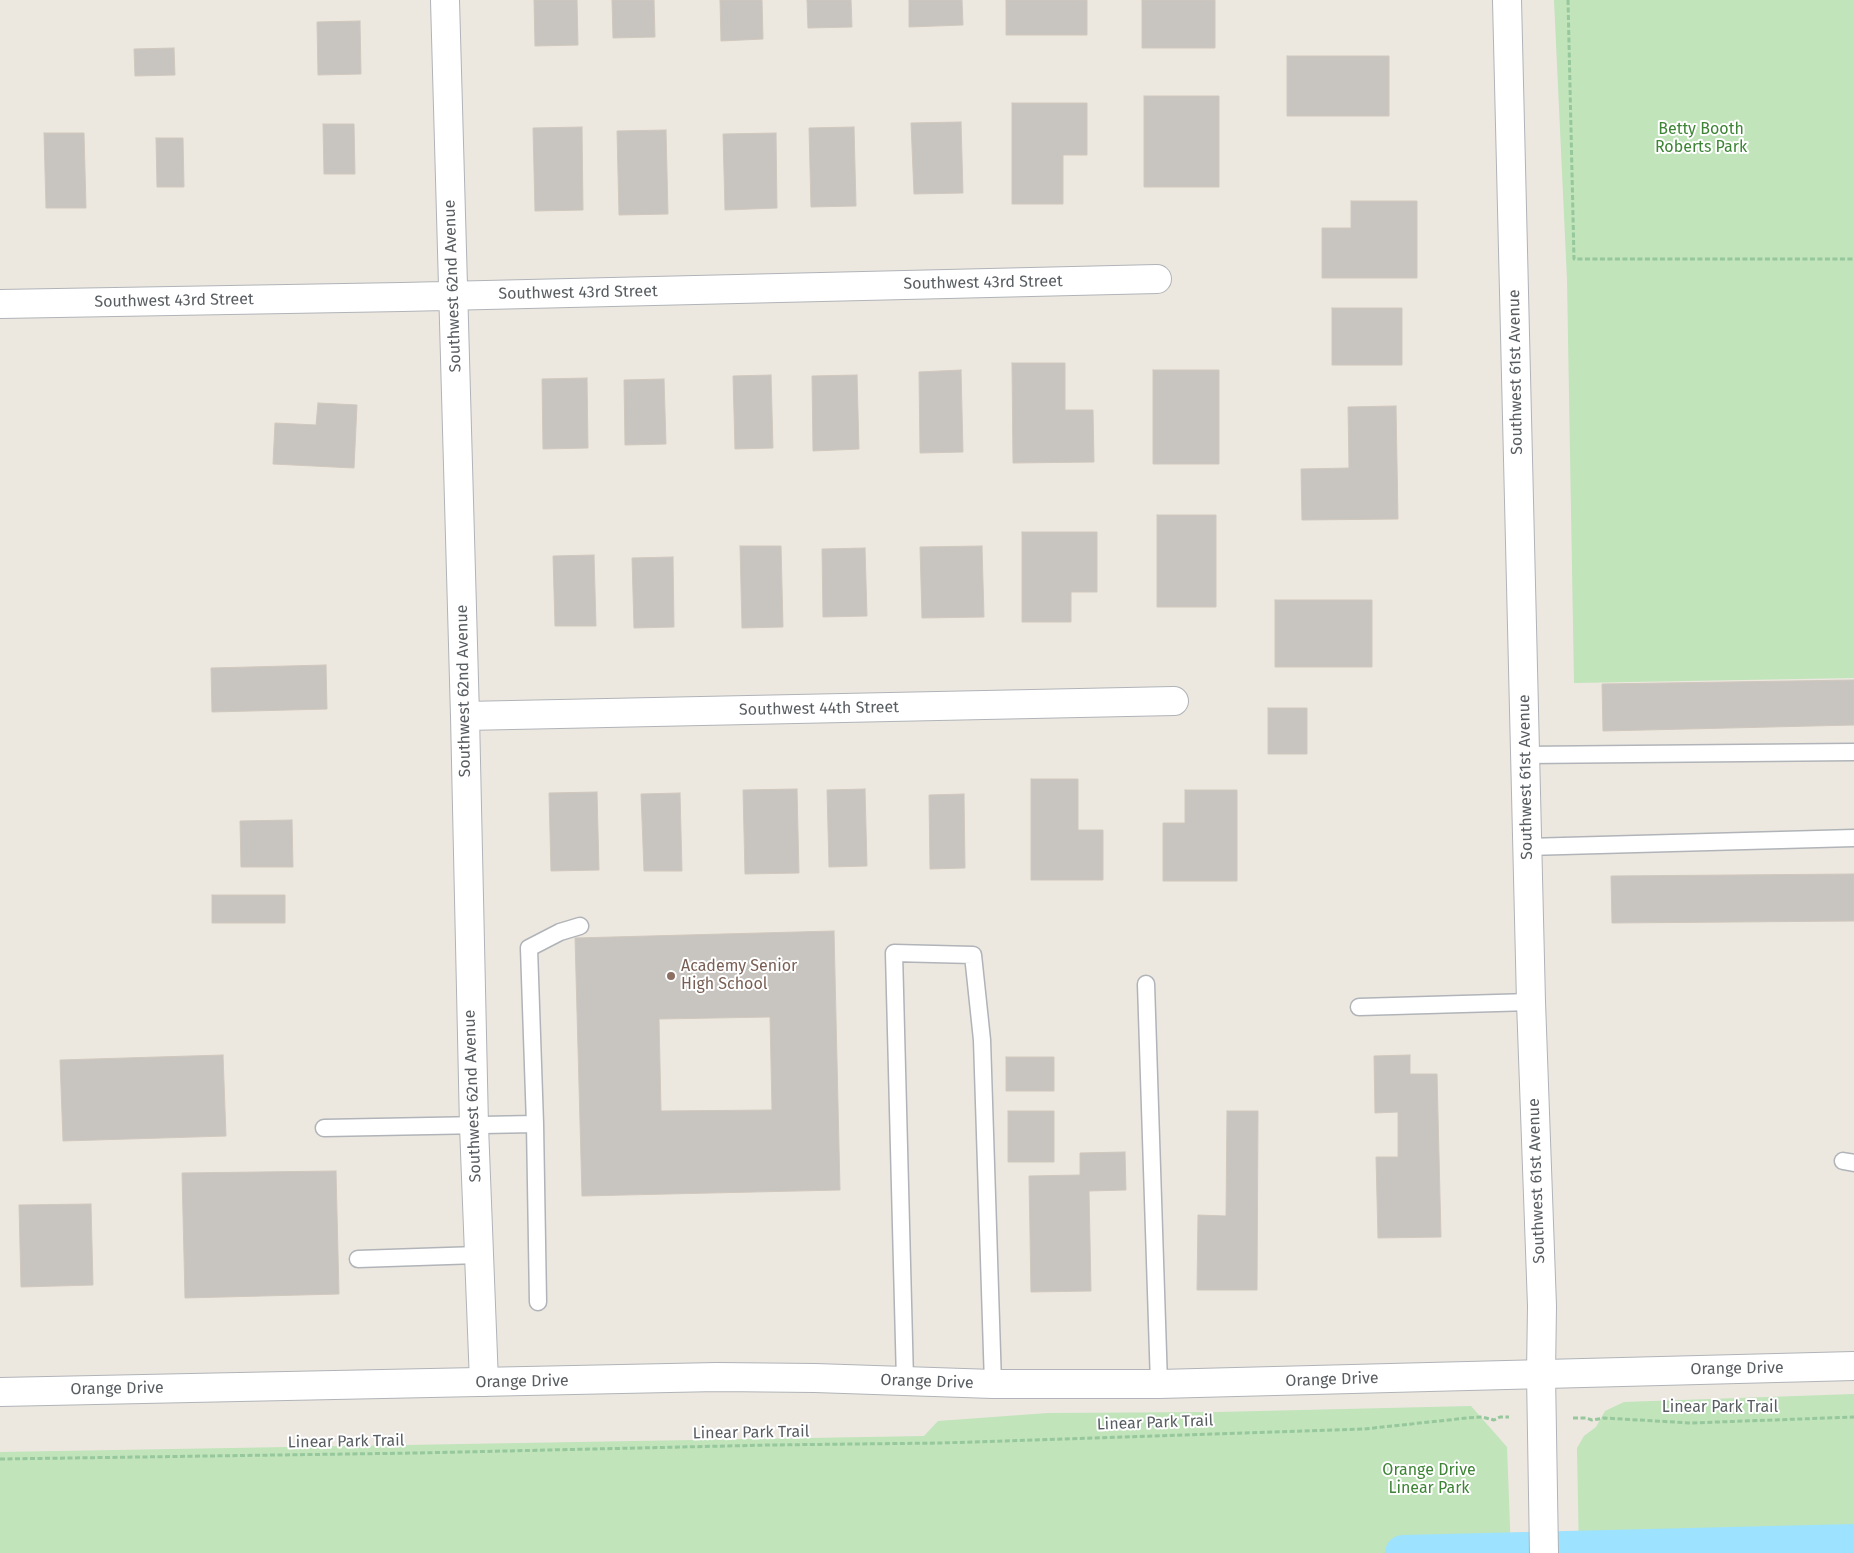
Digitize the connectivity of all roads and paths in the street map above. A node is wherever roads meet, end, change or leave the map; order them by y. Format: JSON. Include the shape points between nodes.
{"nodes":[{"id":1,"x":445,"y":0,"type":"edge"},
{"id":2,"x":1507,"y":0,"type":"edge"},
{"id":3,"x":1568,"y":0,"type":"edge"},
{"id":4,"x":1854,"y":260,"type":"edge"},
{"id":5,"x":1157,"y":279,"type":"dead end"},
{"id":6,"x":454,"y":296,"type":"junction"},
{"id":7,"x":0,"y":304,"type":"edge"},
{"id":8,"x":1174,"y":701,"type":"dead end"},
{"id":9,"x":465,"y":716,"type":"junction"},
{"id":10,"x":1854,"y":752,"type":"edge"},
{"id":11,"x":1525,"y":755,"type":"junction"},
{"id":12,"x":1854,"y":838,"type":"edge"},
{"id":13,"x":1527,"y":846,"type":"junction"},
{"id":14,"x":580,"y":926,"type":"dead end"},
{"id":15,"x":1146,"y":984,"type":"dead end"},
{"id":16,"x":1531,"y":1002,"type":"junction"},
{"id":17,"x":1359,"y":1007,"type":"dead end"},
{"id":18,"x":536,"y":1124,"type":"junction"},
{"id":19,"x":474,"y":1126,"type":"junction"},
{"id":20,"x":324,"y":1128,"type":"dead end"},
{"id":21,"x":478,"y":1255,"type":"junction"},
{"id":22,"x":358,"y":1259,"type":"dead end"},
{"id":23,"x":538,"y":1302,"type":"dead end"},
{"id":24,"x":1854,"y":1366,"type":"edge"},
{"id":25,"x":1541,"y":1374,"type":"junction"},
{"id":26,"x":905,"y":1381,"type":"junction"},
{"id":27,"x":484,"y":1382,"type":"junction"},
{"id":28,"x":993,"y":1384,"type":"junction"},
{"id":29,"x":1159,"y":1384,"type":"junction"},
{"id":30,"x":0,"y":1392,"type":"edge"},
{"id":31,"x":1500,"y":1417,"type":"dead end"},
{"id":32,"x":1854,"y":1417,"type":"edge"},
{"id":33,"x":1586,"y":1418,"type":"dead end"},
{"id":34,"x":0,"y":1459,"type":"edge"},
{"id":35,"x":1544,"y":1553,"type":"edge"}],
"edges":[{"from":1,"to":6,"type":"street","name":"Southwest 62nd Avenue"},
{"from":2,"to":11,"type":"street","name":"Southwest 61st Avenue"},
{"from":3,"to":4,"type":"path","via":[[1574,260]]},
{"from":5,"to":6,"type":"street","name":"Southwest 43rd Street"},
{"from":6,"to":7,"type":"street","name":"Southwest 43rd Street"},
{"from":6,"to":9,"type":"street","name":"Southwest 62nd Avenue"},
{"from":8,"to":9,"type":"street","name":"Southwest 44th Street"},
{"from":9,"to":19,"type":"street","name":"Southwest 62nd Avenue"},
{"from":10,"to":11,"type":"lane"},
{"from":11,"to":13,"type":"street","name":"Southwest 61st Avenue"},
{"from":12,"to":13,"type":"lane"},
{"from":13,"to":16,"type":"street","name":"Southwest 61st Avenue"},
{"from":14,"to":18,"type":"lane","via":[[529,948]]},
{"from":15,"to":29,"type":"lane"},
{"from":16,"to":17,"type":"lane"},
{"from":16,"to":25,"type":"street","name":"Southwest 61st Avenue","via":[[1542,1306]]},
{"from":18,"to":19,"type":"lane"},
{"from":18,"to":23,"type":"lane"},
{"from":19,"to":20,"type":"lane"},
{"from":19,"to":21,"type":"street","name":"Southwest 62nd Avenue"},
{"from":21,"to":22,"type":"lane"},
{"from":21,"to":27,"type":"street","name":"Southwest 62nd Avenue"},
{"from":24,"to":25,"type":"street","name":"Orange Drive"},
{"from":25,"to":29,"type":"street","name":"Orange Drive"},
{"from":25,"to":35,"type":"street","name":"Southwest 61st Avenue"},
{"from":26,"to":27,"type":"street","name":"Orange Drive","via":[[717,1377]]},
{"from":26,"to":28,"type":"street","name":"Orange Drive"},
{"from":26,"to":28,"type":"lane","via":[[894,953],[973,954],[982,1040]]},
{"from":27,"to":30,"type":"street","name":"Orange Drive"},
{"from":28,"to":29,"type":"street","name":"Orange Drive"},
{"from":31,"to":34,"type":"path","name":"Linear Park Trail","via":[[1364,1429],[951,1443]]},
{"from":32,"to":33,"type":"path","name":"Linear Park Trail","via":[[1691,1423]]}]}
